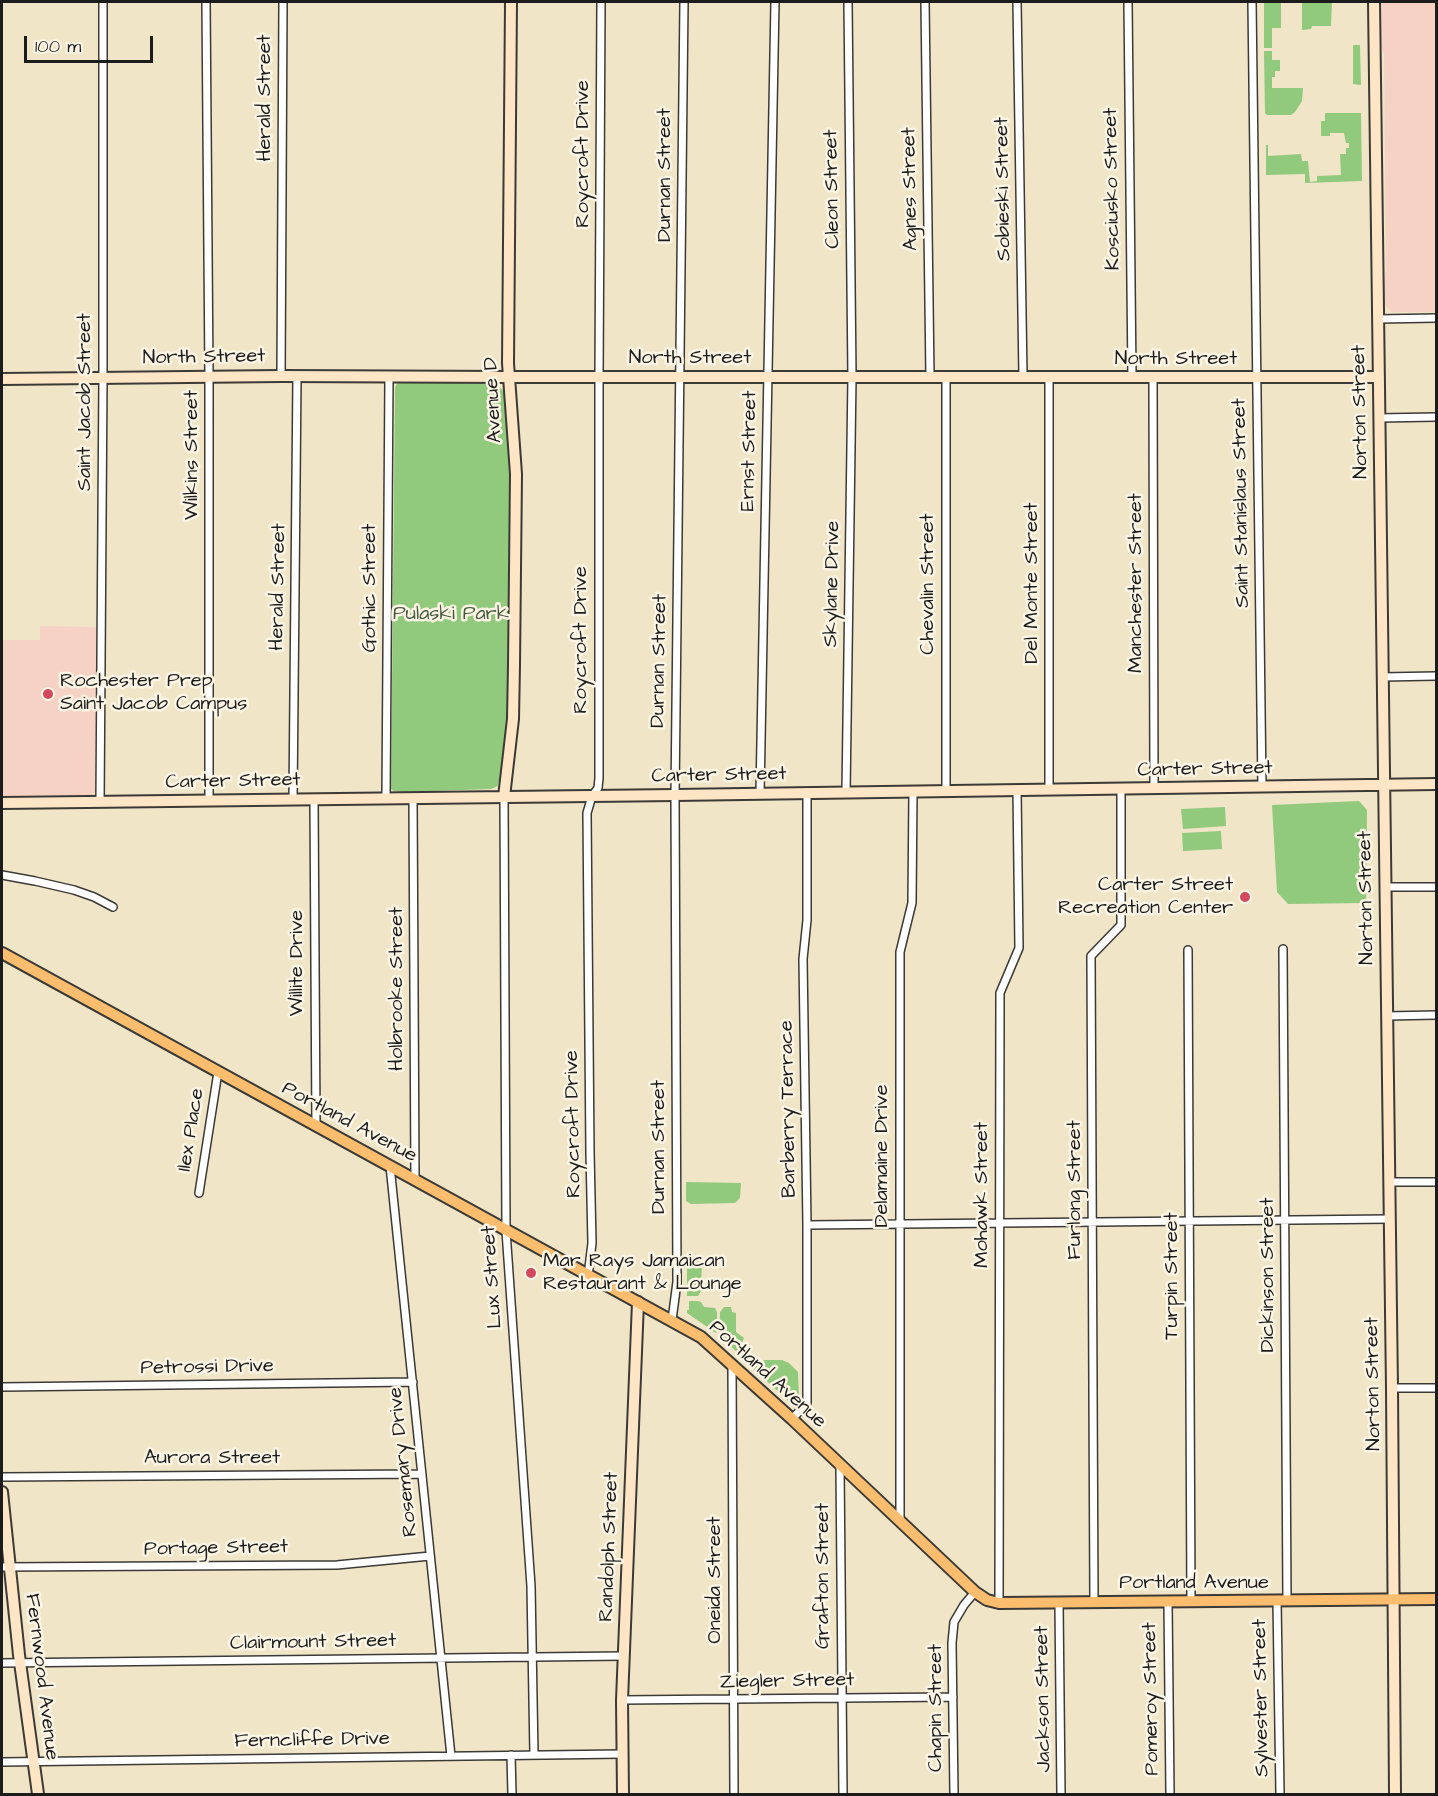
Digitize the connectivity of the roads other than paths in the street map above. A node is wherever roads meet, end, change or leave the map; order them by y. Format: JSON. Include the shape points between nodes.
{"nodes":[{"id":1,"x":103,"y":2,"type":"edge"},
{"id":2,"x":206,"y":2,"type":"edge"},
{"id":3,"x":283,"y":2,"type":"edge"},
{"id":4,"x":511,"y":2,"type":"edge"},
{"id":5,"x":601,"y":2,"type":"edge"},
{"id":6,"x":684,"y":2,"type":"edge"},
{"id":7,"x":775,"y":2,"type":"edge"},
{"id":8,"x":848,"y":2,"type":"edge"},
{"id":9,"x":925,"y":2,"type":"edge"},
{"id":10,"x":1017,"y":2,"type":"edge"},
{"id":11,"x":1128,"y":2,"type":"edge"},
{"id":12,"x":1252,"y":2,"type":"edge"},
{"id":13,"x":1374,"y":2,"type":"edge"},
{"id":14,"x":1437,"y":318,"type":"edge"},
{"id":15,"x":1378,"y":319,"type":"junction"},
{"id":16,"x":209,"y":376,"type":"junction"},
{"id":17,"x":281,"y":376,"type":"junction"},
{"id":18,"x":297,"y":376,"type":"junction"},
{"id":19,"x":681,"y":376,"type":"junction"},
{"id":20,"x":1023,"y":376,"type":"junction"},
{"id":21,"x":103,"y":377,"type":"junction"},
{"id":22,"x":388,"y":377,"type":"junction"},
{"id":23,"x":599,"y":377,"type":"junction"},
{"id":24,"x":768,"y":377,"type":"junction"},
{"id":25,"x":852,"y":377,"type":"junction"},
{"id":26,"x":930,"y":377,"type":"junction"},
{"id":27,"x":945,"y":377,"type":"junction"},
{"id":28,"x":1049,"y":377,"type":"junction"},
{"id":29,"x":1132,"y":377,"type":"junction"},
{"id":30,"x":1153,"y":377,"type":"junction"},
{"id":31,"x":1378,"y":377,"type":"junction"},
{"id":32,"x":509,"y":378,"type":"junction"},
{"id":33,"x":1257,"y":378,"type":"junction"},
{"id":34,"x":2,"y":379,"type":"edge"},
{"id":35,"x":1437,"y":417,"type":"edge"},
{"id":36,"x":1379,"y":418,"type":"junction"},
{"id":37,"x":1437,"y":676,"type":"edge"},
{"id":38,"x":1382,"y":677,"type":"junction"},
{"id":39,"x":1384,"y":784,"type":"junction"},
{"id":40,"x":1437,"y":784,"type":"edge"},
{"id":41,"x":1262,"y":787,"type":"junction"},
{"id":42,"x":1154,"y":788,"type":"junction"},
{"id":43,"x":1049,"y":789,"type":"junction"},
{"id":44,"x":1121,"y":789,"type":"junction"},
{"id":45,"x":1017,"y":790,"type":"junction"},
{"id":46,"x":913,"y":791,"type":"junction"},
{"id":47,"x":946,"y":791,"type":"junction"},
{"id":48,"x":807,"y":792,"type":"junction"},
{"id":49,"x":846,"y":792,"type":"junction"},
{"id":50,"x":760,"y":793,"type":"junction"},
{"id":51,"x":675,"y":795,"type":"junction"},
{"id":52,"x":592,"y":796,"type":"junction"},
{"id":53,"x":504,"y":797,"type":"junction"},
{"id":54,"x":386,"y":798,"type":"junction"},
{"id":55,"x":413,"y":798,"type":"junction"},
{"id":56,"x":293,"y":799,"type":"junction"},
{"id":57,"x":314,"y":799,"type":"junction"},
{"id":58,"x":209,"y":800,"type":"junction"},
{"id":59,"x":100,"y":802,"type":"junction"},
{"id":60,"x":2,"y":803,"type":"edge"},
{"id":61,"x":2,"y":875,"type":"edge"},
{"id":62,"x":1437,"y":887,"type":"edge"},
{"id":63,"x":1385,"y":888,"type":"junction"},
{"id":64,"x":113,"y":907,"type":"dead end"},
{"id":65,"x":1283,"y":949,"type":"dead end"},
{"id":66,"x":1188,"y":950,"type":"dead end"},
{"id":67,"x":2,"y":953,"type":"edge"},
{"id":68,"x":1437,"y":1015,"type":"edge"},
{"id":69,"x":1387,"y":1016,"type":"junction"},
{"id":70,"x":218,"y":1072,"type":"junction"},
{"id":71,"x":316,"y":1126,"type":"junction"},
{"id":72,"x":390,"y":1166,"type":"junction"},
{"id":73,"x":415,"y":1180,"type":"junction"},
{"id":74,"x":1389,"y":1182,"type":"junction"},
{"id":75,"x":1437,"y":1182,"type":"edge"},
{"id":76,"x":199,"y":1193,"type":"dead end"},
{"id":77,"x":1390,"y":1219,"type":"junction"},
{"id":78,"x":1285,"y":1220,"type":"junction"},
{"id":79,"x":1189,"y":1221,"type":"junction"},
{"id":80,"x":1092,"y":1222,"type":"junction"},
{"id":81,"x":1000,"y":1223,"type":"junction"},
{"id":82,"x":900,"y":1224,"type":"junction"},
{"id":83,"x":807,"y":1225,"type":"junction"},
{"id":84,"x":506,"y":1231,"type":"junction"},
{"id":85,"x":588,"y":1276,"type":"junction"},
{"id":86,"x":638,"y":1302,"type":"junction"},
{"id":87,"x":672,"y":1320,"type":"junction"},
{"id":88,"x":732,"y":1366,"type":"junction"},
{"id":89,"x":413,"y":1382,"type":"junction"},
{"id":90,"x":2,"y":1387,"type":"edge"},
{"id":91,"x":1392,"y":1388,"type":"junction"},
{"id":92,"x":1437,"y":1388,"type":"edge"},
{"id":93,"x":792,"y":1419,"type":"junction"},
{"id":94,"x":840,"y":1466,"type":"junction"},
{"id":95,"x":422,"y":1474,"type":"junction"},
{"id":96,"x":2,"y":1477,"type":"edge"},
{"id":97,"x":2,"y":1492,"type":"edge"},
{"id":98,"x":900,"y":1523,"type":"junction"},
{"id":99,"x":430,"y":1556,"type":"junction"},
{"id":100,"x":5,"y":1567,"type":"edge"},
{"id":101,"x":975,"y":1592,"type":"junction"},
{"id":102,"x":1393,"y":1599,"type":"junction"},
{"id":103,"x":1437,"y":1599,"type":"edge"},
{"id":104,"x":1282,"y":1601,"type":"junction"},
{"id":105,"x":1167,"y":1602,"type":"junction"},
{"id":106,"x":1191,"y":1602,"type":"junction"},
{"id":107,"x":999,"y":1603,"type":"junction"},
{"id":108,"x":1059,"y":1603,"type":"junction"},
{"id":109,"x":1094,"y":1603,"type":"junction"},
{"id":110,"x":624,"y":1656,"type":"junction"},
{"id":111,"x":532,"y":1658,"type":"junction"},
{"id":112,"x":440,"y":1659,"type":"junction"},
{"id":113,"x":2,"y":1663,"type":"edge"},
{"id":114,"x":20,"y":1663,"type":"junction"},
{"id":115,"x":953,"y":1697,"type":"junction"},
{"id":116,"x":842,"y":1698,"type":"junction"},
{"id":117,"x":733,"y":1699,"type":"junction"},
{"id":118,"x":622,"y":1700,"type":"junction"},
{"id":119,"x":622,"y":1754,"type":"junction"},
{"id":120,"x":450,"y":1755,"type":"junction"},
{"id":121,"x":511,"y":1755,"type":"junction"},
{"id":122,"x":534,"y":1755,"type":"junction"},
{"id":123,"x":2,"y":1762,"type":"edge"},
{"id":124,"x":33,"y":1762,"type":"junction"},
{"id":125,"x":38,"y":1794,"type":"edge"},
{"id":126,"x":512,"y":1794,"type":"edge"},
{"id":127,"x":623,"y":1794,"type":"edge"},
{"id":128,"x":734,"y":1794,"type":"edge"},
{"id":129,"x":843,"y":1794,"type":"edge"},
{"id":130,"x":954,"y":1794,"type":"edge"},
{"id":131,"x":1061,"y":1794,"type":"edge"},
{"id":132,"x":1170,"y":1794,"type":"edge"},
{"id":133,"x":1280,"y":1794,"type":"edge"},
{"id":134,"x":1395,"y":1794,"type":"edge"}],
"edges":[{"from":1,"to":21,"type":"street","name":"Saint Jacob Street"},
{"from":2,"to":16,"type":"street","name":"Wilkins Street"},
{"from":3,"to":17,"type":"street","name":"Herald Street"},
{"from":4,"to":32,"type":"main road","name":"Avenue D"},
{"from":5,"to":23,"type":"street","name":"Roycroft Drive"},
{"from":6,"to":19,"type":"street","name":"Durnan Street"},
{"from":7,"to":24,"type":"street","name":"Ernst Street"},
{"from":8,"to":25,"type":"street","name":"Cleon Street"},
{"from":9,"to":26,"type":"street","name":"Agnes Street"},
{"from":10,"to":20,"type":"street","name":"Sobieski Street"},
{"from":11,"to":29,"type":"street","name":"Kosciusko Street"},
{"from":12,"to":33,"type":"street","name":"Saint Stanislaus Street"},
{"from":13,"to":15,"type":"main road","name":"Norton Street"},
{"from":14,"to":15,"type":"street"},
{"from":15,"to":31,"type":"main road","name":"Norton Street"},
{"from":16,"to":17,"type":"main road","name":"North Street"},
{"from":16,"to":21,"type":"main road","name":"North Street"},
{"from":16,"to":58,"type":"street","name":"Wilkins Street"},
{"from":17,"to":18,"type":"main road","name":"North Street"},
{"from":18,"to":22,"type":"main road","name":"North Street"},
{"from":18,"to":56,"type":"street","name":"Herald Street"},
{"from":19,"to":23,"type":"main road","name":"North Street"},
{"from":19,"to":24,"type":"main road","name":"North Street"},
{"from":19,"to":51,"type":"street","name":"Durnan Street"},
{"from":20,"to":27,"type":"main road","name":"North Street"},
{"from":20,"to":28,"type":"main road","name":"North Street"},
{"from":21,"to":34,"type":"main road","name":"North Street"},
{"from":21,"to":59,"type":"street","name":"Saint Jacob Street"},
{"from":22,"to":32,"type":"main road","name":"North Street"},
{"from":22,"to":54,"type":"street","name":"Gothic Street"},
{"from":23,"to":32,"type":"main road","name":"North Street"},
{"from":23,"to":52,"type":"street","name":"Roycroft Drive","via":[[599,778]]},
{"from":24,"to":25,"type":"main road","name":"North Street"},
{"from":24,"to":50,"type":"street","name":"Ernst Street"},
{"from":25,"to":26,"type":"main road","name":"North Street"},
{"from":25,"to":49,"type":"street","name":"Skylane Drive"},
{"from":26,"to":27,"type":"main road","name":"North Street"},
{"from":27,"to":47,"type":"street","name":"Chevalin Street"},
{"from":28,"to":29,"type":"main road","name":"North Street"},
{"from":28,"to":43,"type":"street","name":"Del Monte Street"},
{"from":29,"to":30,"type":"main road","name":"North Street"},
{"from":30,"to":33,"type":"main road","name":"North Street"},
{"from":30,"to":42,"type":"street","name":"Manchester Street"},
{"from":31,"to":33,"type":"main road","name":"North Street"},
{"from":31,"to":36,"type":"main road","name":"Norton Street"},
{"from":32,"to":53,"type":"main road","name":"Avenue D","via":[[516,474],[514,673]]},
{"from":33,"to":41,"type":"street","name":"Saint Stanislaus Street"},
{"from":35,"to":36,"type":"street"},
{"from":36,"to":38,"type":"main road","name":"Norton Street"},
{"from":37,"to":38,"type":"street"},
{"from":38,"to":39,"type":"main road","name":"Norton Street"},
{"from":39,"to":40,"type":"main road","name":"Carter Street"},
{"from":39,"to":41,"type":"main road","name":"Carter Street"},
{"from":39,"to":63,"type":"main road","name":"Norton Street"},
{"from":41,"to":42,"type":"main road","name":"Carter Street"},
{"from":42,"to":44,"type":"main road","name":"Carter Street"},
{"from":43,"to":44,"type":"main road","name":"Carter Street"},
{"from":43,"to":45,"type":"main road","name":"Carter Street"},
{"from":44,"to":80,"type":"street","name":"Furlong Street","via":[[1121,925],[1091,956]]},
{"from":45,"to":47,"type":"main road","name":"Carter Street"},
{"from":45,"to":81,"type":"street","name":"Mohawk Street","via":[[1018,948],[1000,993]]},
{"from":46,"to":47,"type":"main road","name":"Carter Street"},
{"from":46,"to":49,"type":"main road","name":"Carter Street"},
{"from":46,"to":82,"type":"street","name":"Delamaine Drive","via":[[912,903],[900,952]]},
{"from":48,"to":49,"type":"main road","name":"Carter Street"},
{"from":48,"to":50,"type":"main road","name":"Carter Street"},
{"from":48,"to":83,"type":"street","name":"Barberry Terrace","via":[[807,920],[803,959]]},
{"from":50,"to":51,"type":"main road","name":"Carter Street"},
{"from":51,"to":52,"type":"main road","name":"Carter Street"},
{"from":51,"to":87,"type":"street","name":"Durnan Street","via":[[677,1282]]},
{"from":52,"to":53,"type":"main road","name":"Carter Street"},
{"from":52,"to":85,"type":"street","name":"Roycroft Drive","via":[[587,813],[592,1243]]},
{"from":53,"to":55,"type":"main road","name":"Carter Street"},
{"from":53,"to":84,"type":"street","name":"Lux Street"},
{"from":54,"to":55,"type":"main road","name":"Carter Street"},
{"from":54,"to":57,"type":"main road","name":"Carter Street"},
{"from":55,"to":73,"type":"street","name":"Holbrooke Street"},
{"from":56,"to":57,"type":"main road","name":"Carter Street"},
{"from":56,"to":58,"type":"main road","name":"Carter Street"},
{"from":57,"to":71,"type":"street","name":"Willite Drive"},
{"from":58,"to":59,"type":"main road","name":"Carter Street"},
{"from":59,"to":60,"type":"main road","name":"Carter Street"},
{"from":61,"to":64,"type":"street","via":[[74,890]]},
{"from":62,"to":63,"type":"street"},
{"from":63,"to":69,"type":"main road","name":"Norton Street"},
{"from":65,"to":78,"type":"street","name":"Dickinson Street"},
{"from":66,"to":79,"type":"street","name":"Turpin Street"},
{"from":67,"to":70,"type":"main road","name":"Portland Avenue"},
{"from":68,"to":69,"type":"street"},
{"from":69,"to":74,"type":"main road","name":"Norton Street"},
{"from":70,"to":71,"type":"main road","name":"Portland Avenue"},
{"from":70,"to":76,"type":"street","name":"Ilex Place"},
{"from":71,"to":72,"type":"main road","name":"Portland Avenue"},
{"from":72,"to":73,"type":"main road","name":"Portland Avenue"},
{"from":72,"to":89,"type":"street","name":"Rosemary Drive"},
{"from":73,"to":84,"type":"main road","name":"Portland Avenue"},
{"from":74,"to":75,"type":"street"},
{"from":74,"to":77,"type":"main road","name":"Norton Street"},
{"from":77,"to":78,"type":"street"},
{"from":77,"to":91,"type":"main road","name":"Norton Street"},
{"from":78,"to":79,"type":"street"},
{"from":78,"to":104,"type":"street","name":"Dickinson Street"},
{"from":79,"to":80,"type":"street"},
{"from":79,"to":106,"type":"street","name":"Turpin Street"},
{"from":80,"to":81,"type":"street"},
{"from":80,"to":109,"type":"street","name":"Furlong Street"},
{"from":81,"to":82,"type":"street"},
{"from":81,"to":107,"type":"street","name":"Mohawk Street"},
{"from":82,"to":83,"type":"street"},
{"from":82,"to":98,"type":"street","name":"Delamaine Drive"},
{"from":83,"to":93,"type":"street","name":"Barberry Terrace","via":[[807,1402]]},
{"from":84,"to":85,"type":"main road","name":"Portland Avenue"},
{"from":84,"to":111,"type":"street","name":"Lux Street","via":[[531,1586]]},
{"from":85,"to":86,"type":"main road","name":"Portland Avenue"},
{"from":86,"to":87,"type":"main road","name":"Portland Avenue"},
{"from":86,"to":110,"type":"main road","name":"Randolph Street"},
{"from":87,"to":88,"type":"main road","name":"Portland Avenue","via":[[701,1337]]},
{"from":88,"to":93,"type":"main road","name":"Portland Avenue"},
{"from":88,"to":117,"type":"street","name":"Oneida Street"},
{"from":89,"to":90,"type":"street","name":"Petrossi Drive"},
{"from":89,"to":95,"type":"street","name":"Rosemary Drive"},
{"from":91,"to":92,"type":"street"},
{"from":91,"to":102,"type":"main road","name":"Norton Street"},
{"from":93,"to":94,"type":"main road","name":"Portland Avenue"},
{"from":94,"to":98,"type":"main road","name":"Portland Avenue"},
{"from":94,"to":116,"type":"street","name":"Grafton Street"},
{"from":95,"to":96,"type":"street","name":"Aurora Street"},
{"from":95,"to":99,"type":"street","name":"Rosemary Drive"},
{"from":97,"to":100,"type":"main road","name":"Fernwood Avenue"},
{"from":98,"to":101,"type":"main road","name":"Portland Avenue"},
{"from":99,"to":100,"type":"street","name":"Portage Street","via":[[337,1565]]},
{"from":99,"to":112,"type":"street","name":"Rosemary Drive"},
{"from":100,"to":114,"type":"main road","name":"Fernwood Avenue"},
{"from":101,"to":107,"type":"main road","name":"Portland Avenue"},
{"from":101,"to":115,"type":"street","name":"Chapin Street","via":[[954,1622]]},
{"from":102,"to":103,"type":"main road","name":"Portland Avenue"},
{"from":102,"to":104,"type":"main road","name":"Portland Avenue"},
{"from":102,"to":134,"type":"main road","name":"Norton Street"},
{"from":104,"to":106,"type":"main road","name":"Portland Avenue"},
{"from":104,"to":133,"type":"street","name":"Sylvester Street"},
{"from":105,"to":106,"type":"main road","name":"Portland Avenue"},
{"from":105,"to":109,"type":"main road","name":"Portland Avenue"},
{"from":105,"to":132,"type":"street","name":"Pomeroy Street"},
{"from":107,"to":108,"type":"main road","name":"Portland Avenue"},
{"from":108,"to":109,"type":"main road","name":"Portland Avenue"},
{"from":108,"to":131,"type":"street","name":"Jackson Street"},
{"from":110,"to":111,"type":"street","name":"Clairmount Street"},
{"from":110,"to":118,"type":"main road","name":"Randolph Street"},
{"from":111,"to":112,"type":"street","name":"Clairmount Street"},
{"from":111,"to":122,"type":"street","name":"Lux Street"},
{"from":112,"to":114,"type":"street","name":"Clairmount Street"},
{"from":112,"to":120,"type":"street","name":"Rosemary Drive"},
{"from":113,"to":114,"type":"street","name":"Clairmount Street"},
{"from":114,"to":124,"type":"main road","name":"Fernwood Avenue"},
{"from":115,"to":116,"type":"street","name":"Ziegler Street"},
{"from":115,"to":130,"type":"street","name":"Chapin Street"},
{"from":116,"to":117,"type":"street","name":"Ziegler Street"},
{"from":116,"to":129,"type":"street","name":"Grafton Street"},
{"from":117,"to":118,"type":"street","name":"Ziegler Street"},
{"from":117,"to":128,"type":"street","name":"Oneida Street"},
{"from":118,"to":119,"type":"main road","name":"Randolph Street"},
{"from":119,"to":122,"type":"street","name":"Ferncliffe Drive"},
{"from":119,"to":127,"type":"main road","name":"Randolph Street"},
{"from":120,"to":121,"type":"street","name":"Ferncliffe Drive"},
{"from":120,"to":124,"type":"street","name":"Ferncliffe Drive"},
{"from":121,"to":122,"type":"street","name":"Ferncliffe Drive"},
{"from":121,"to":126,"type":"street"},
{"from":123,"to":124,"type":"street","name":"Ferncliffe Drive"},
{"from":124,"to":125,"type":"main road","name":"Fernwood Avenue"}]}
